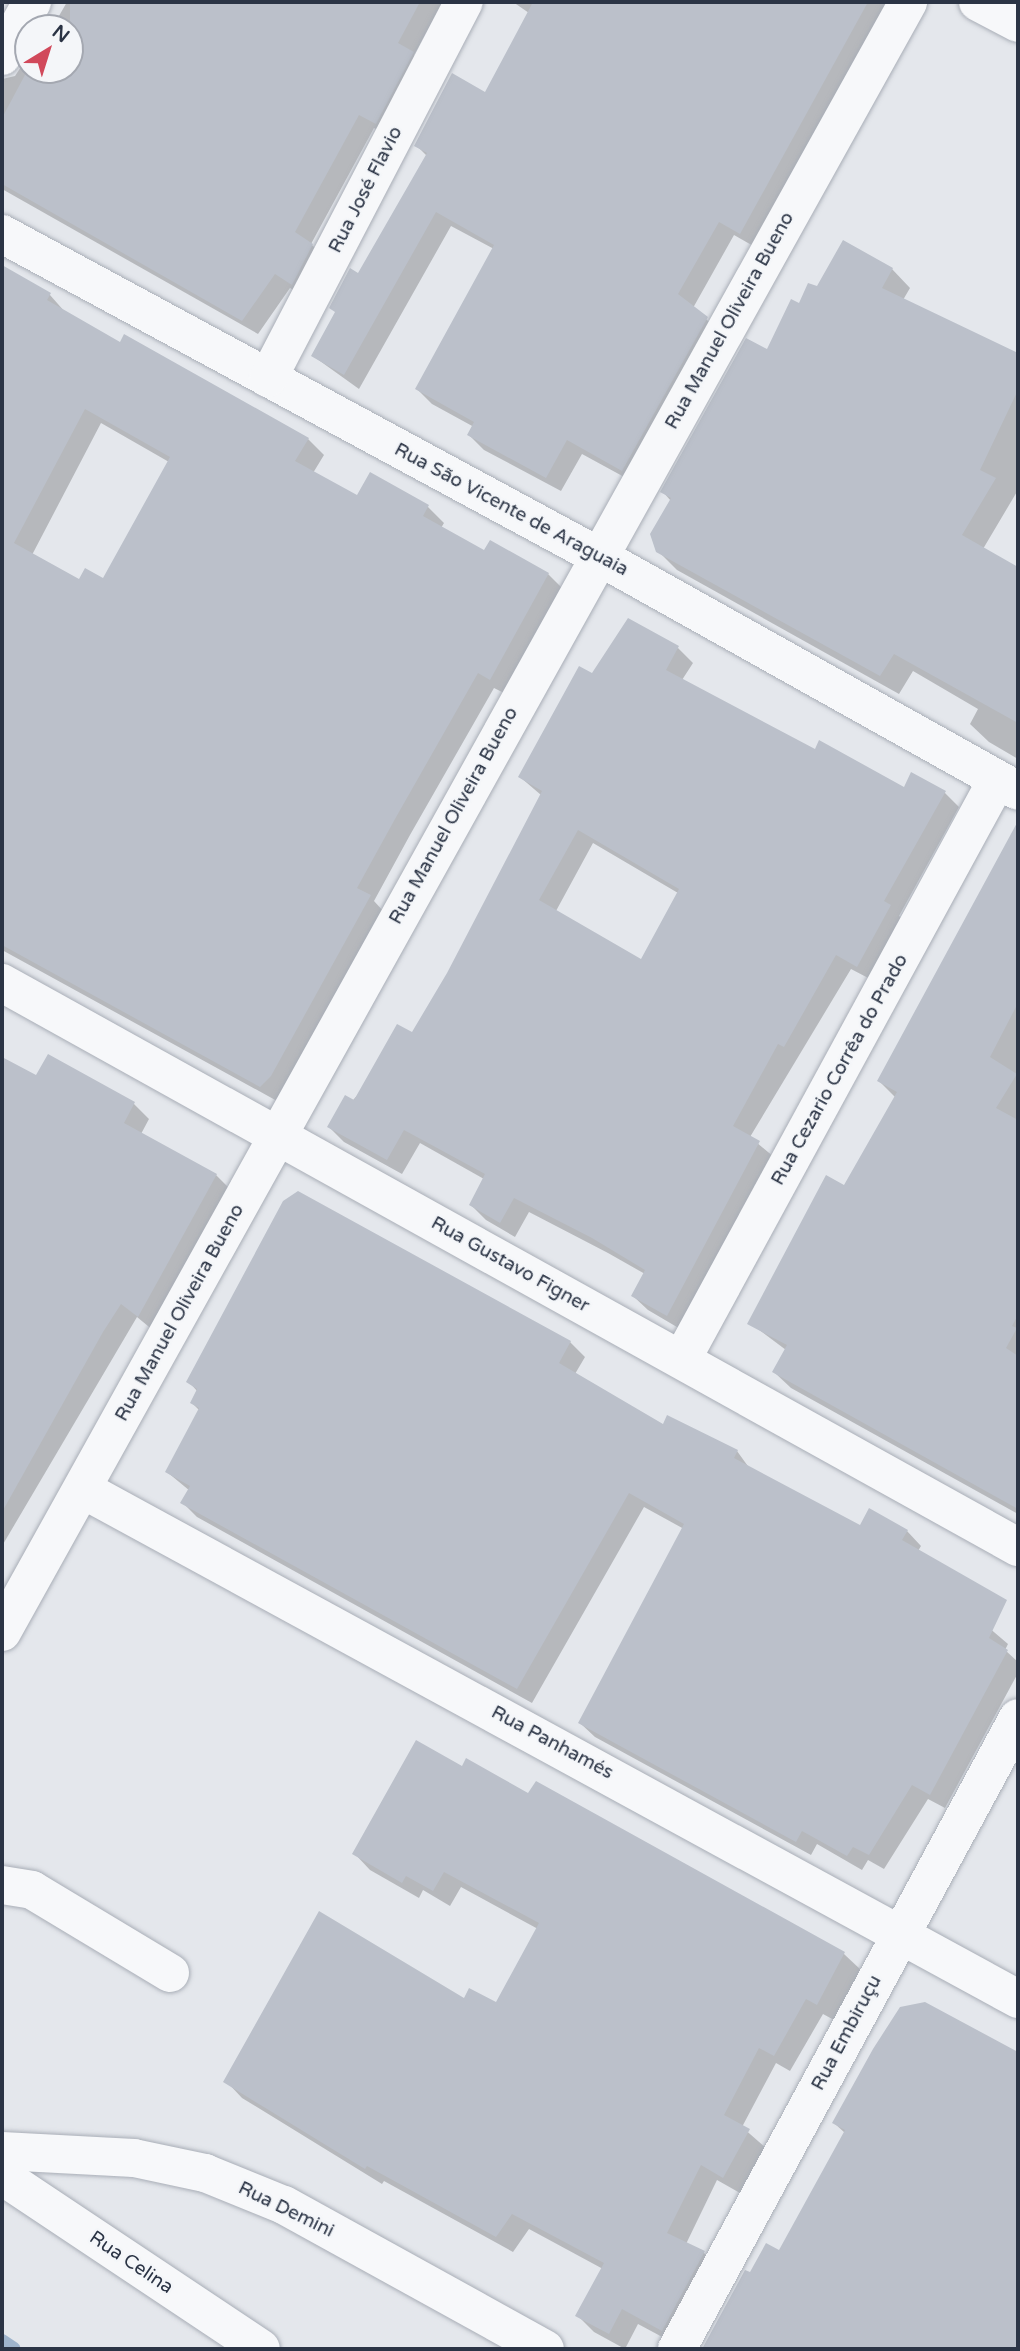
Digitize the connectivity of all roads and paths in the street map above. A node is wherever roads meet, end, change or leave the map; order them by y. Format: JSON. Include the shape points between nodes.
{"nodes":[{"id":1,"x":32,"y":2,"type":"edge"},
{"id":2,"x":464,"y":2,"type":"edge"},
{"id":3,"x":908,"y":2,"type":"edge"},
{"id":4,"x":978,"y":2,"type":"edge"},
{"id":5,"x":1018,"y":23,"type":"edge"},
{"id":6,"x":2,"y":56,"type":"edge"},
{"id":7,"x":2,"y":234,"type":"edge"},
{"id":8,"x":268,"y":378,"type":"junction"},
{"id":9,"x":598,"y":556,"type":"junction"},
{"id":10,"x":1008,"y":785,"type":"edge"},
{"id":11,"x":2,"y":983,"type":"edge"},
{"id":12,"x":277,"y":1136,"type":"junction"},
{"id":13,"x":682,"y":1359,"type":"junction"},
{"id":14,"x":84,"y":1490,"type":"junction"},
{"id":15,"x":1018,"y":1547,"type":"edge"},
{"id":16,"x":2,"y":1632,"type":"edge"},
{"id":17,"x":1018,"y":1718,"type":"edge"},
{"id":18,"x":2,"y":1885,"type":"edge"},
{"id":19,"x":901,"y":1933,"type":"junction"},
{"id":20,"x":170,"y":1973,"type":"dead end"},
{"id":21,"x":1018,"y":1999,"type":"edge"},
{"id":22,"x":2,"y":2151,"type":"edge"},
{"id":23,"x":2,"y":2176,"type":"edge"},
{"id":24,"x":261,"y":2349,"type":"edge"},
{"id":25,"x":545,"y":2349,"type":"edge"},
{"id":26,"x":677,"y":2349,"type":"edge"}],
"edges":[{"from":1,"to":6,"type":"street"},
{"from":2,"to":8,"type":"street","name":"Rua José Flavio"},
{"from":3,"to":9,"type":"street","name":"Rua Manuel Oliveira Bueno"},
{"from":4,"to":5,"type":"street"},
{"from":7,"to":8,"type":"street","name":"Rua São Vicente de Araguaia"},
{"from":8,"to":9,"type":"street","name":"Rua São Vicente de Araguaia"},
{"from":9,"to":10,"type":"street","name":"Rua São Vicente de Araguaia"},
{"from":9,"to":12,"type":"street","name":"Rua Manuel Oliveira Bueno"},
{"from":10,"to":13,"type":"street","name":"Rua Cezario Corrêa do Prado"},
{"from":11,"to":12,"type":"street","name":"Rua Gustavo Figner"},
{"from":12,"to":13,"type":"street","name":"Rua Gustavo Figner"},
{"from":12,"to":14,"type":"street","name":"Rua Manuel Oliveira Bueno"},
{"from":13,"to":15,"type":"street","name":"Rua Gustavo Figner"},
{"from":14,"to":16,"type":"street","name":"Rua Manuel Oliveira Bueno"},
{"from":14,"to":19,"type":"street","name":"Rua Panhamés"},
{"from":17,"to":19,"type":"street","name":"Rua Embiruçu"},
{"from":18,"to":20,"type":"street","via":[[32,1890]]},
{"from":19,"to":21,"type":"street","name":"Rua Panhamés"},
{"from":19,"to":26,"type":"street","name":"Rua Embiruçu"},
{"from":22,"to":25,"type":"street","name":"Rua Demini","via":[[134,2158],[205,2173],[284,2205]]},
{"from":23,"to":24,"type":"street","name":"Rua Celina"}]}
